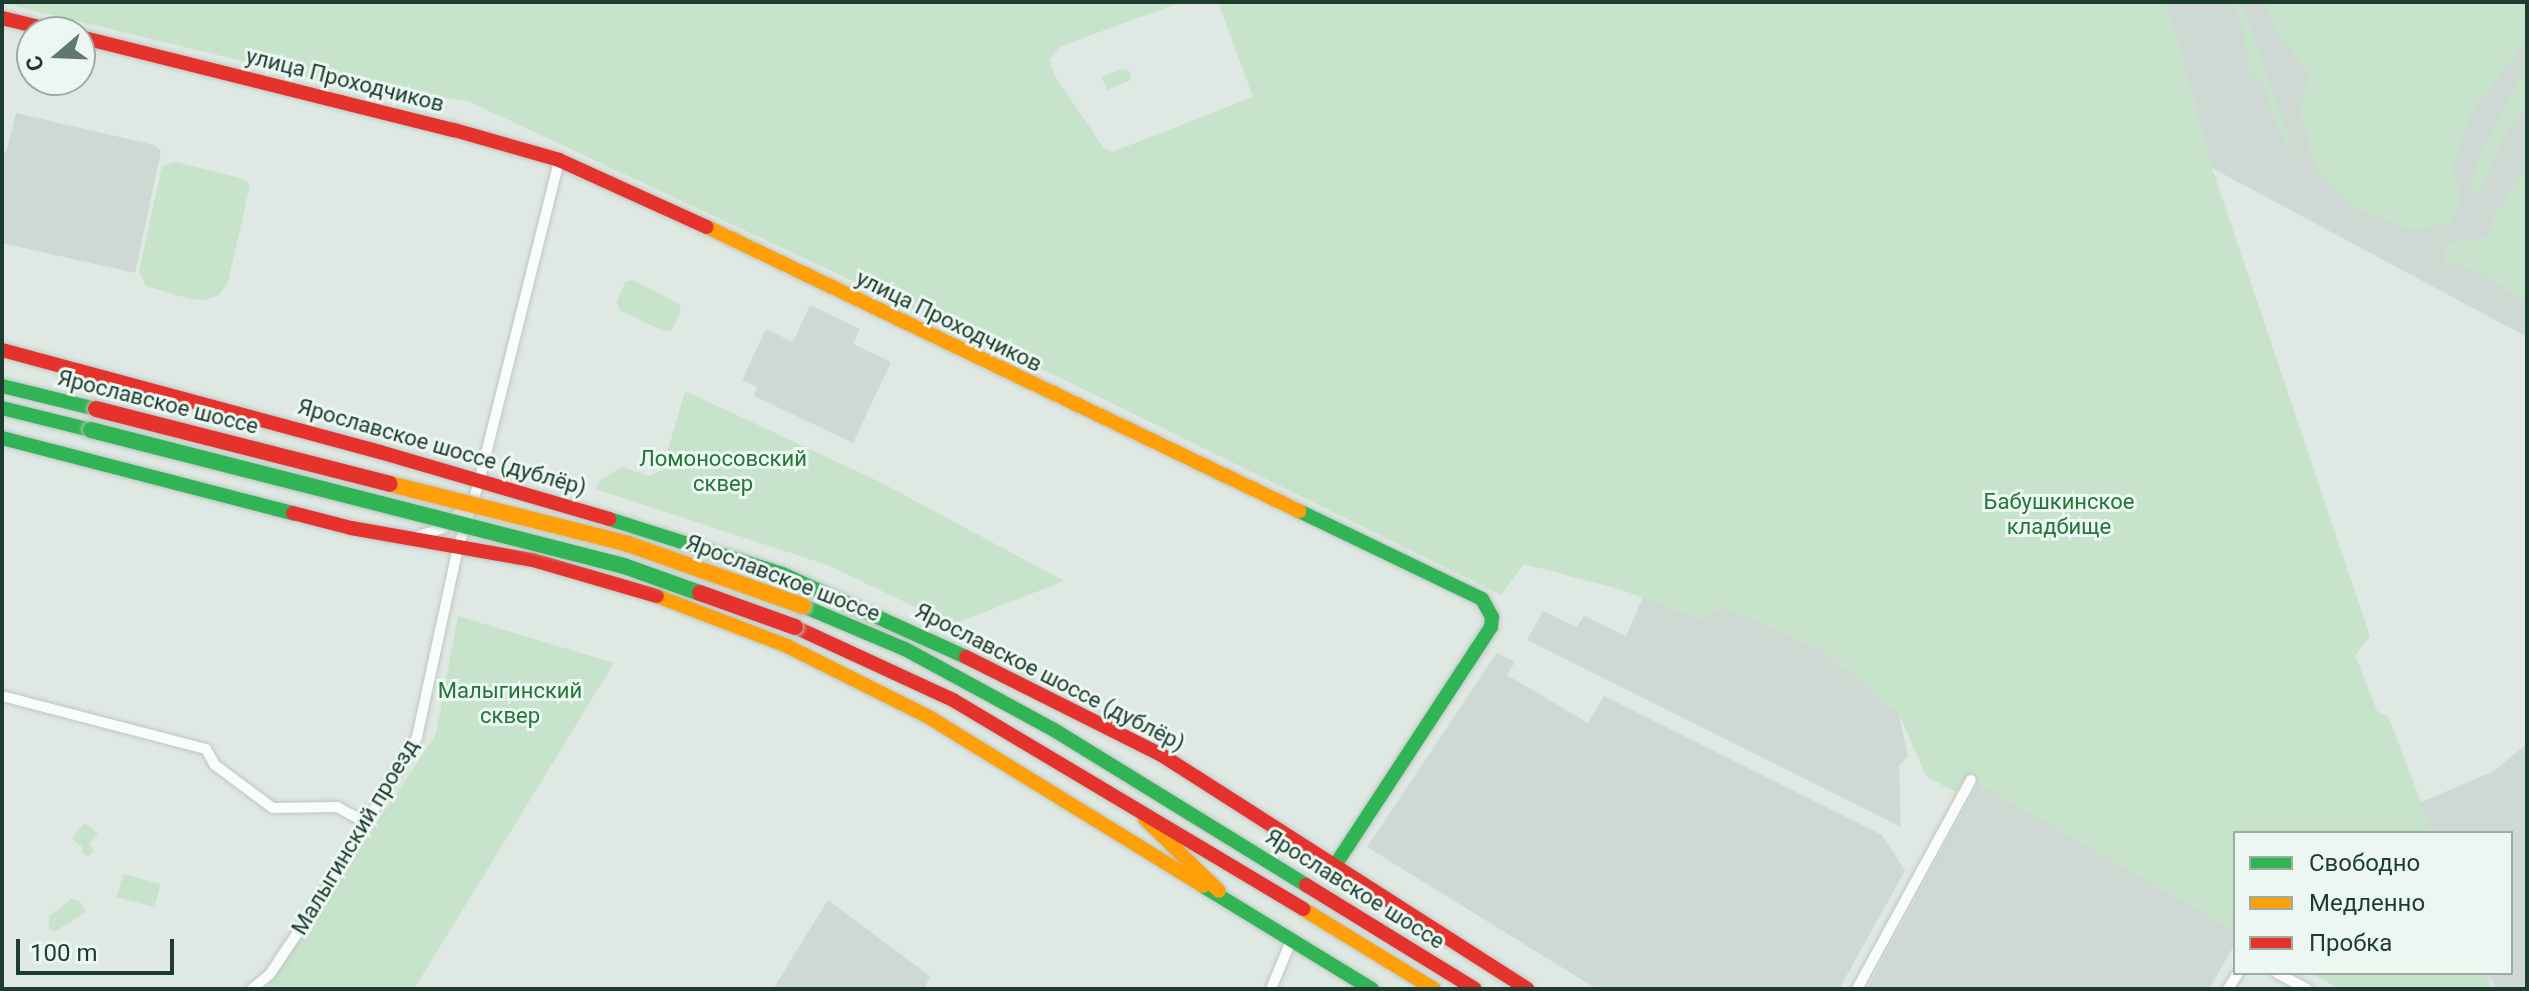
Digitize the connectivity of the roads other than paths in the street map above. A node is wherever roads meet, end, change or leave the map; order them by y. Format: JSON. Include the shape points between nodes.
{"nodes":[{"id":1,"x":96,"y":41,"type":"edge"},
{"id":2,"x":559,"y":160,"type":"junction"},
{"id":3,"x":2,"y":350,"type":"edge"},
{"id":4,"x":2,"y":386,"type":"edge"},
{"id":5,"x":2,"y":408,"type":"edge"},
{"id":6,"x":2,"y":438,"type":"edge"},
{"id":7,"x":477,"y":489,"type":"junction"},
{"id":8,"x":548,"y":500,"type":"junction"},
{"id":9,"x":403,"y":540,"type":"junction"},
{"id":10,"x":458,"y":548,"type":"junction"},
{"id":11,"x":533,"y":560,"type":"junction"},
{"id":12,"x":2,"y":696,"type":"edge"},
{"id":13,"x":1971,"y":780,"type":"dead end"},
{"id":14,"x":1114,"y":793,"type":"junction"},
{"id":15,"x":367,"y":823,"type":"junction"},
{"id":16,"x":1335,"y":865,"type":"junction"},
{"id":17,"x":1232,"y":904,"type":"junction"},
{"id":18,"x":1291,"y":941,"type":"junction"},
{"id":19,"x":2281,"y":975,"type":"edge"},
{"id":20,"x":252,"y":989,"type":"edge"},
{"id":21,"x":1271,"y":989,"type":"edge"},
{"id":22,"x":1372,"y":989,"type":"edge"},
{"id":23,"x":1434,"y":989,"type":"edge"},
{"id":24,"x":1475,"y":989,"type":"edge"},
{"id":25,"x":1527,"y":989,"type":"edge"},
{"id":26,"x":1857,"y":989,"type":"edge"},
{"id":27,"x":2307,"y":989,"type":"edge"}],
"edges":[{"from":1,"to":2,"type":"street","name":"улица Проходчиков"},
{"from":2,"to":7,"type":"street","name":"Малыгинский проезд"},
{"from":2,"to":16,"type":"street","name":"улица Проходчиков","via":[[1482,599],[1492,617],[1491,627]]},
{"from":3,"to":7,"type":"street","name":"Ярославское шоссе (дублёр)"},
{"from":4,"to":24,"type":"street","name":"Ярославское шоссе","bridge":true,"via":[[628,544],[803,606],[905,649],[1054,730]]},
{"from":5,"to":14,"type":"street","name":"Ярославское шоссе","bridge":true,"via":[[624,566],[795,627],[927,686]]},
{"from":6,"to":9,"type":"street"},
{"from":7,"to":8,"type":"street","name":"Ярославское шоссе (дублёр)"},
{"from":7,"to":9,"type":"street","via":[[445,527]]},
{"from":7,"to":10,"type":"street","name":"Малыгинский проезд"},
{"from":8,"to":11,"type":"street","via":[[526,506],[512,523],[518,545]]},
{"from":8,"to":16,"type":"street","name":"Ярославское шоссе (дублёр)","via":[[782,574],[934,641],[1160,754]]},
{"from":9,"to":10,"type":"street"},
{"from":10,"to":11,"type":"street"},
{"from":10,"to":15,"type":"street","name":"Малыгинский проезд","via":[[417,737]]},
{"from":11,"to":17,"type":"street","via":[[656,596],[853,677],[927,716]]},
{"from":12,"to":15,"type":"street","via":[[206,749],[215,765],[273,808],[337,807]]},
{"from":13,"to":26,"type":"street"},
{"from":14,"to":17,"type":"street"},
{"from":14,"to":23,"type":"street","name":"Ярославское шоссе"},
{"from":15,"to":20,"type":"street","name":"Малыгинский проезд","via":[[270,974]]},
{"from":16,"to":25,"type":"street","name":"Ярославское шоссе (дублёр)"},
{"from":17,"to":18,"type":"street"},
{"from":18,"to":21,"type":"street"},
{"from":18,"to":22,"type":"street"},
{"from":19,"to":27,"type":"street"}]}
